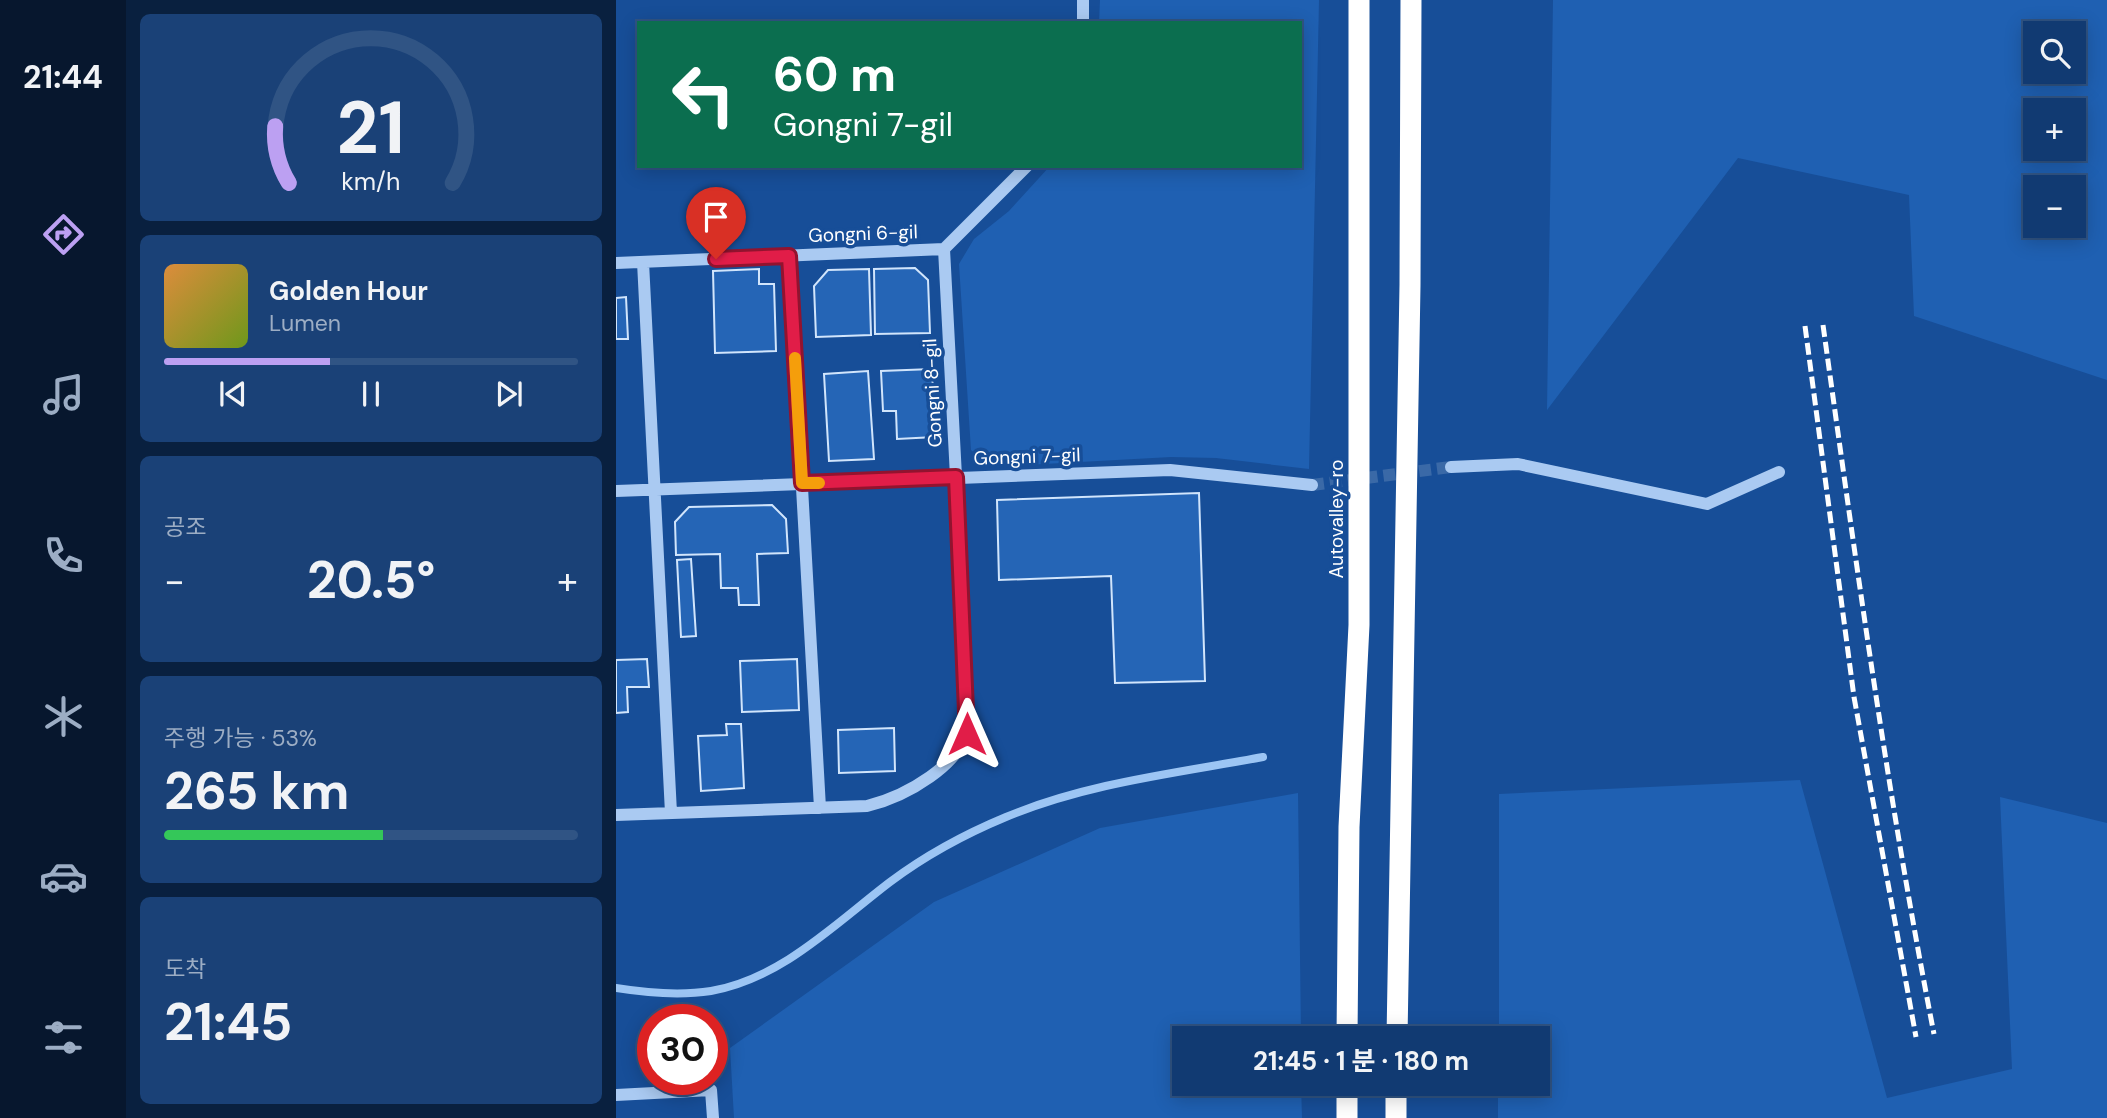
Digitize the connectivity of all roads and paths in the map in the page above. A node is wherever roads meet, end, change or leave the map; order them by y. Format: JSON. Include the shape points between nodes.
{"nodes":[{"id":1,"x":1083,"y":0,"type":"edge"},
{"id":2,"x":1359,"y":0,"type":"edge"},
{"id":3,"x":1411,"y":0,"type":"edge"},
{"id":4,"x":1083,"y":21,"type":"edge"},
{"id":5,"x":1025,"y":168,"type":"edge"},
{"id":6,"x":944,"y":249,"type":"junction"},
{"id":7,"x":789,"y":256,"type":"junction"},
{"id":8,"x":643,"y":262,"type":"junction"},
{"id":9,"x":616,"y":263,"type":"edge"},
{"id":10,"x":1451,"y":467,"type":"tunnel mouth"},
{"id":11,"x":1779,"y":472,"type":"dead end"},
{"id":12,"x":956,"y":477,"type":"junction"},
{"id":13,"x":802,"y":483,"type":"junction"},
{"id":14,"x":1312,"y":485,"type":"tunnel mouth"},
{"id":15,"x":655,"y":489,"type":"junction"},
{"id":16,"x":616,"y":491,"type":"edge"},
{"id":17,"x":820,"y":808,"type":"junction"},
{"id":18,"x":671,"y":813,"type":"junction"},
{"id":19,"x":616,"y":815,"type":"edge"},
{"id":20,"x":1347,"y":1026,"type":"edge"},
{"id":21,"x":1397,"y":1026,"type":"edge"},
{"id":22,"x":616,"y":1095,"type":"edge"},
{"id":23,"x":1347,"y":1096,"type":"edge"},
{"id":24,"x":1396,"y":1096,"type":"edge"},
{"id":25,"x":713,"y":1118,"type":"edge"},
{"id":26,"x":1347,"y":1118,"type":"edge"},
{"id":27,"x":1396,"y":1118,"type":"edge"}],
"edges":[{"from":1,"to":4,"type":"street"},
{"from":2,"to":20,"type":"highway","name":"Autovalley-ro","via":[[1359,664],[1349,827]]},
{"from":3,"to":21,"type":"highway"},
{"from":5,"to":6,"type":"street"},
{"from":6,"to":7,"type":"street","name":"Gongni 6-gil"},
{"from":6,"to":12,"type":"street","name":"Gongni 8-gil"},
{"from":7,"to":8,"type":"street","name":"Gongni 6-gil"},
{"from":7,"to":13,"type":"street"},
{"from":8,"to":9,"type":"street","name":"Gongni 6-gil"},
{"from":8,"to":15,"type":"street"},
{"from":10,"to":11,"type":"street","via":[[1518,464],[1707,504]]},
{"from":12,"to":13,"type":"street","name":"Gongni 7-gil"},
{"from":12,"to":14,"type":"street","name":"Gongni 7-gil","via":[[1170,470]]},
{"from":12,"to":17,"type":"street","name":"Gongni 8-gil","via":[[968,723],[963,745],[946,765],[882,802]]},
{"from":13,"to":15,"type":"street","name":"Gongni 7-gil"},
{"from":13,"to":17,"type":"street"},
{"from":15,"to":16,"type":"street","name":"Gongni 7-gil"},
{"from":15,"to":18,"type":"street"},
{"from":17,"to":18,"type":"street","name":"Gongni 8-gil"},
{"from":18,"to":19,"type":"street","name":"Gongni 8-gil"},
{"from":22,"to":25,"type":"street","via":[[711,1090]]},
{"from":23,"to":26,"type":"highway"},
{"from":24,"to":27,"type":"highway"}]}
